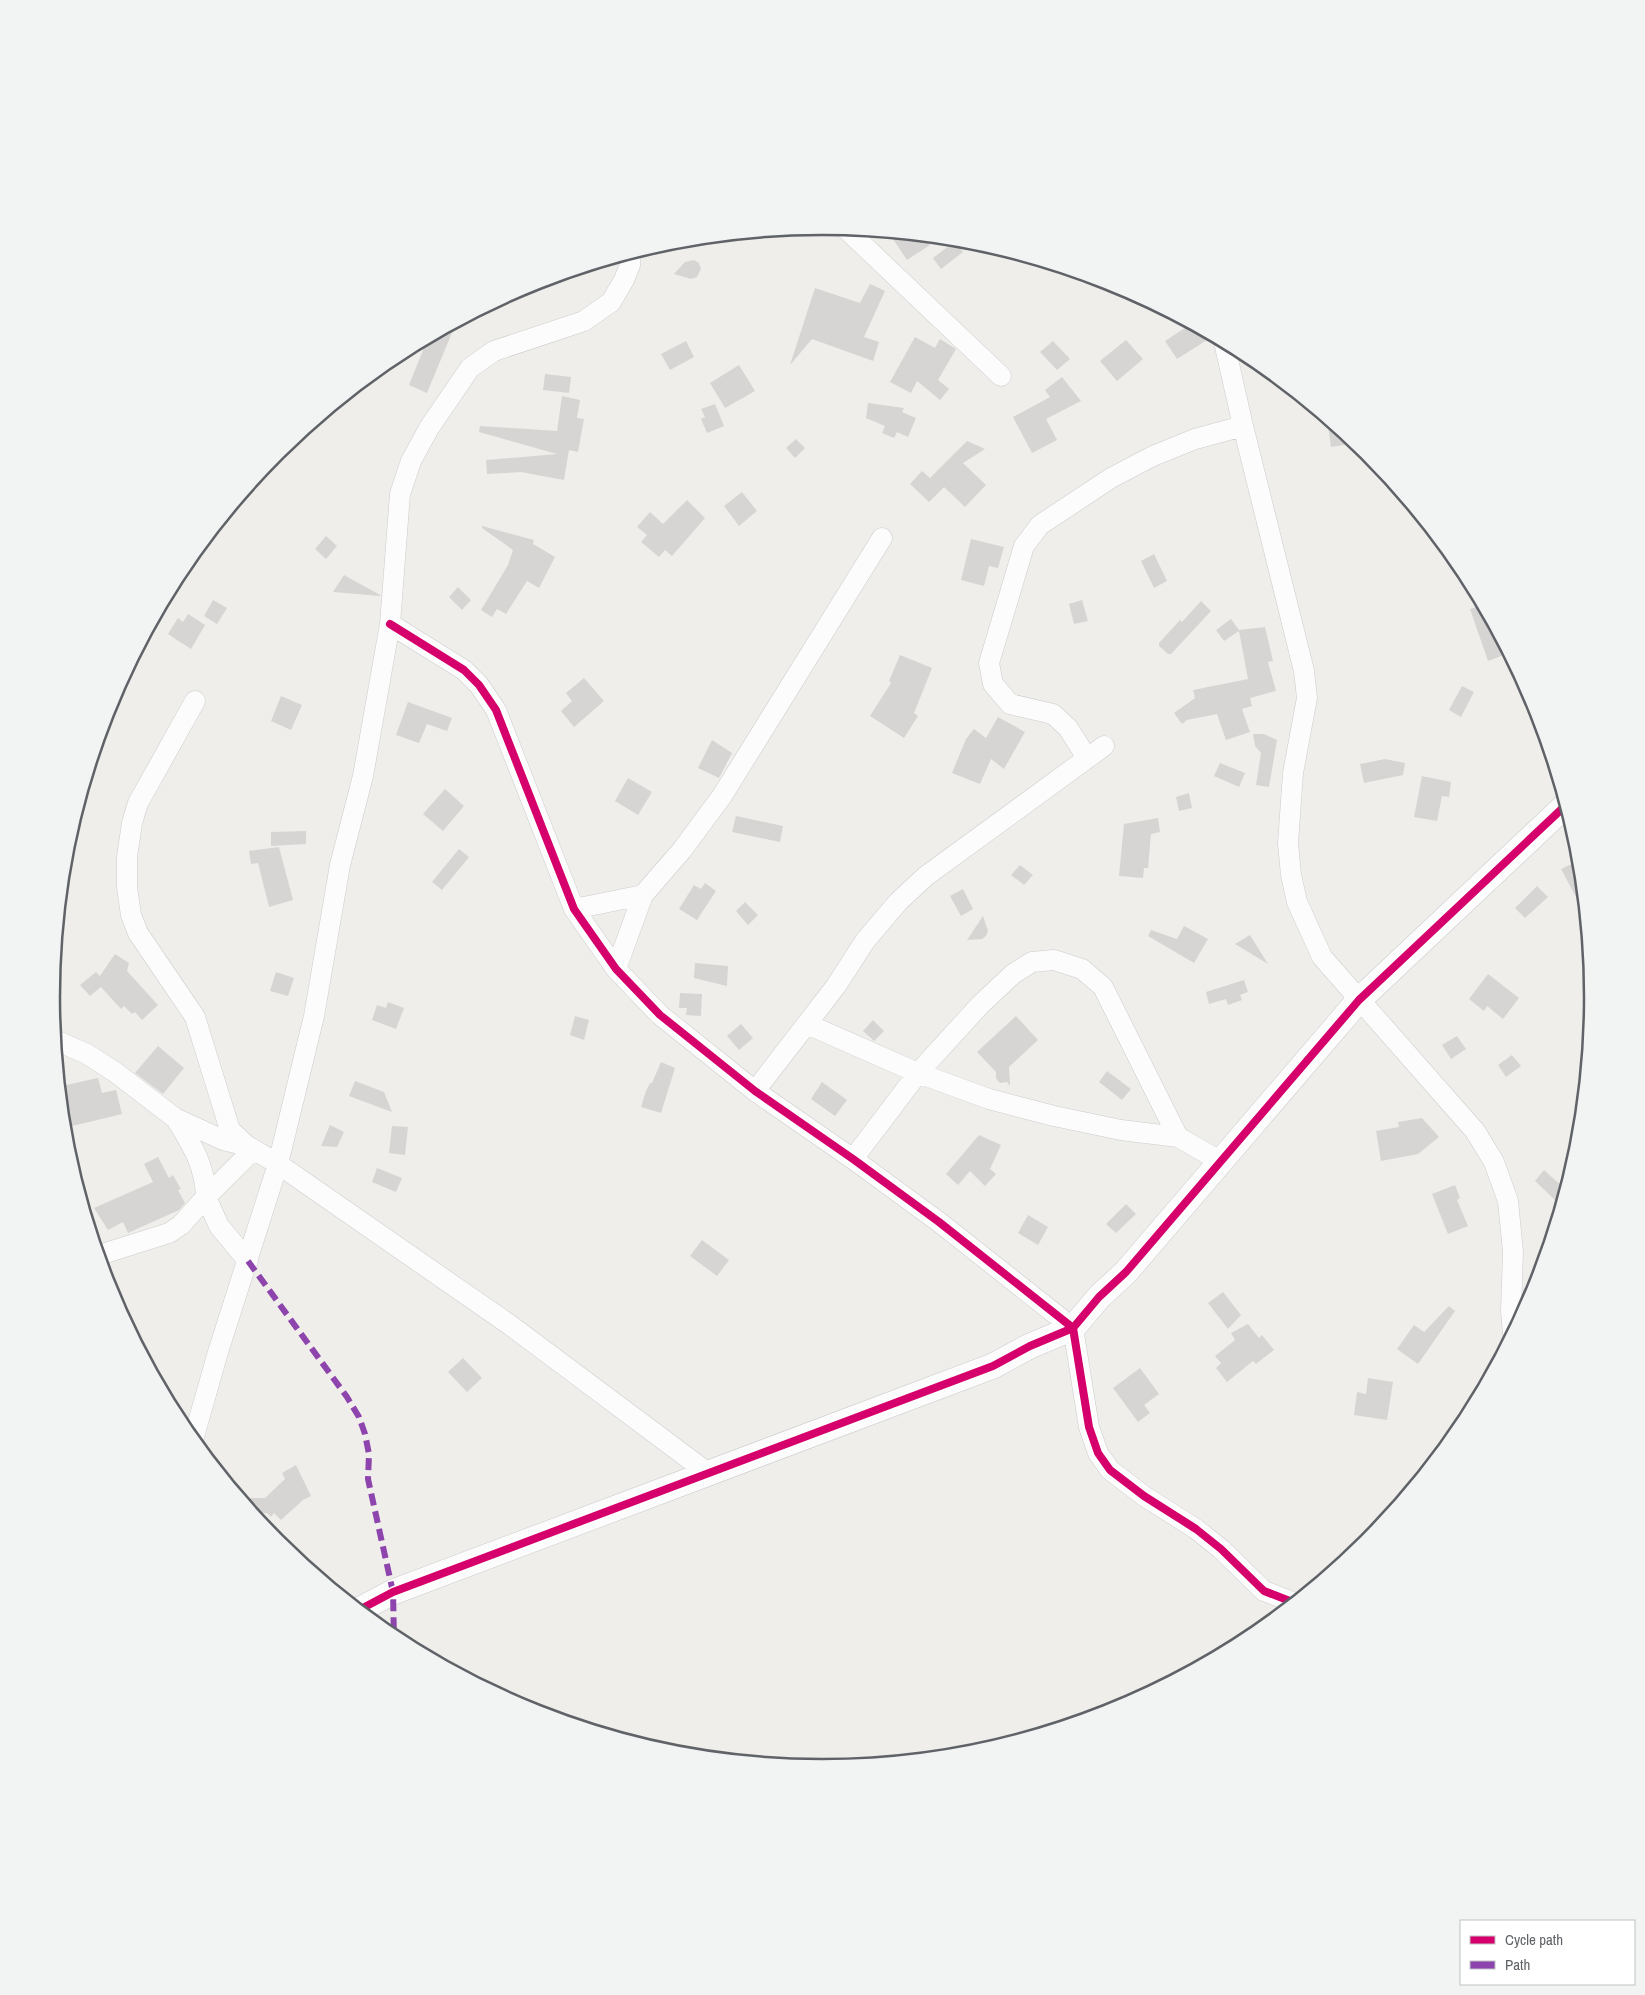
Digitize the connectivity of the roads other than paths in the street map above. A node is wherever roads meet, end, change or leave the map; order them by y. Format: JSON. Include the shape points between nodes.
{"nodes":[{"id":1,"x":854,"y":236,"type":"edge"},
{"id":2,"x":630,"y":260,"type":"edge"},
{"id":3,"x":1226,"y":351,"type":"edge"},
{"id":4,"x":1001,"y":376,"type":"dead end"},
{"id":5,"x":1243,"y":426,"type":"junction"},
{"id":6,"x":882,"y":538,"type":"dead end"},
{"id":7,"x":390,"y":624,"type":"junction"},
{"id":8,"x":195,"y":701,"type":"dead end"},
{"id":9,"x":1104,"y":746,"type":"dead end"},
{"id":10,"x":1087,"y":758,"type":"junction"},
{"id":11,"x":1561,"y":810,"type":"edge"},
{"id":12,"x":643,"y":895,"type":"junction"},
{"id":13,"x":574,"y":909,"type":"junction"},
{"id":14,"x":616,"y":969,"type":"junction"},
{"id":15,"x":1359,"y":1000,"type":"junction"},
{"id":16,"x":806,"y":1024,"type":"junction"},
{"id":17,"x":62,"y":1042,"type":"edge"},
{"id":18,"x":918,"y":1073,"type":"junction"},
{"id":19,"x":755,"y":1091,"type":"junction"},
{"id":20,"x":175,"y":1118,"type":"junction"},
{"id":21,"x":1178,"y":1137,"type":"junction"},
{"id":22,"x":250,"y":1148,"type":"junction"},
{"id":23,"x":853,"y":1159,"type":"junction"},
{"id":24,"x":1220,"y":1161,"type":"junction"},
{"id":25,"x":278,"y":1164,"type":"junction"},
{"id":26,"x":206,"y":1197,"type":"junction"},
{"id":27,"x":104,"y":1253,"type":"edge"},
{"id":28,"x":248,"y":1261,"type":"junction"},
{"id":29,"x":1512,"y":1322,"type":"edge"},
{"id":30,"x":1073,"y":1328,"type":"junction"},
{"id":31,"x":196,"y":1430,"type":"edge"},
{"id":32,"x":708,"y":1473,"type":"junction"},
{"id":33,"x":1289,"y":1601,"type":"edge"},
{"id":34,"x":365,"y":1607,"type":"edge"}],
"edges":[{"from":1,"to":4,"type":"street"},
{"from":2,"to":7,"type":"street","via":[[624,280],[611,302],[584,321],[482,358],[470,368],[429,428],[411,461],[400,494]]},
{"from":3,"to":5,"type":"street"},
{"from":5,"to":10,"type":"street","via":[[1195,439],[1110,478],[1040,525],[1024,546],[989,663],[993,684],[1010,704],[1053,714],[1068,728]]},
{"from":5,"to":15,"type":"street","via":[[1302,662],[1307,698],[1293,773],[1288,844],[1291,875],[1297,902],[1322,957]]},
{"from":6,"to":12,"type":"street","via":[[722,796]]},
{"from":7,"to":13,"type":"street","via":[[464,670],[496,710]]},
{"from":7,"to":25,"type":"street","via":[[363,776],[340,865],[314,1016]]},
{"from":8,"to":22,"type":"street","via":[[138,802],[127,857],[127,887],[131,915],[138,933],[195,1017],[230,1130]]},
{"from":9,"to":10,"type":"street"},
{"from":10,"to":16,"type":"street","via":[[926,876],[898,902]]},
{"from":11,"to":15,"type":"street"},
{"from":12,"to":13,"type":"street"},
{"from":12,"to":14,"type":"street"},
{"from":13,"to":14,"type":"street"},
{"from":14,"to":19,"type":"street","via":[[660,1015]]},
{"from":15,"to":24,"type":"street"},
{"from":15,"to":29,"type":"street","via":[[1475,1131],[1494,1162],[1508,1201],[1513,1252]]},
{"from":16,"to":18,"type":"street"},
{"from":16,"to":19,"type":"street"},
{"from":17,"to":20,"type":"street","via":[[108,1067]]},
{"from":18,"to":21,"type":"street","via":[[989,1100],[1054,1116],[1120,1130]]},
{"from":18,"to":21,"type":"street","via":[[1013,974],[1032,962],[1054,960],[1082,968],[1103,987]]},
{"from":18,"to":23,"type":"street"},
{"from":19,"to":23,"type":"street"},
{"from":20,"to":22,"type":"street","via":[[223,1140]]},
{"from":20,"to":26,"type":"street","via":[[201,1165],[206,1179]]},
{"from":21,"to":24,"type":"street"},
{"from":22,"to":25,"type":"street"},
{"from":22,"to":26,"type":"street"},
{"from":23,"to":30,"type":"street"},
{"from":24,"to":30,"type":"street","via":[[1126,1272]]},
{"from":25,"to":28,"type":"street"},
{"from":25,"to":32,"type":"street","via":[[510,1324]]},
{"from":26,"to":27,"type":"street","via":[[169,1234]]},
{"from":26,"to":28,"type":"street","via":[[219,1226]]},
{"from":28,"to":31,"type":"street"},
{"from":30,"to":32,"type":"street","via":[[993,1366]]},
{"from":30,"to":33,"type":"street","via":[[1090,1427],[1098,1453],[1110,1470],[1196,1529],[1264,1591]]},
{"from":32,"to":34,"type":"street","via":[[393,1592]]}]}
